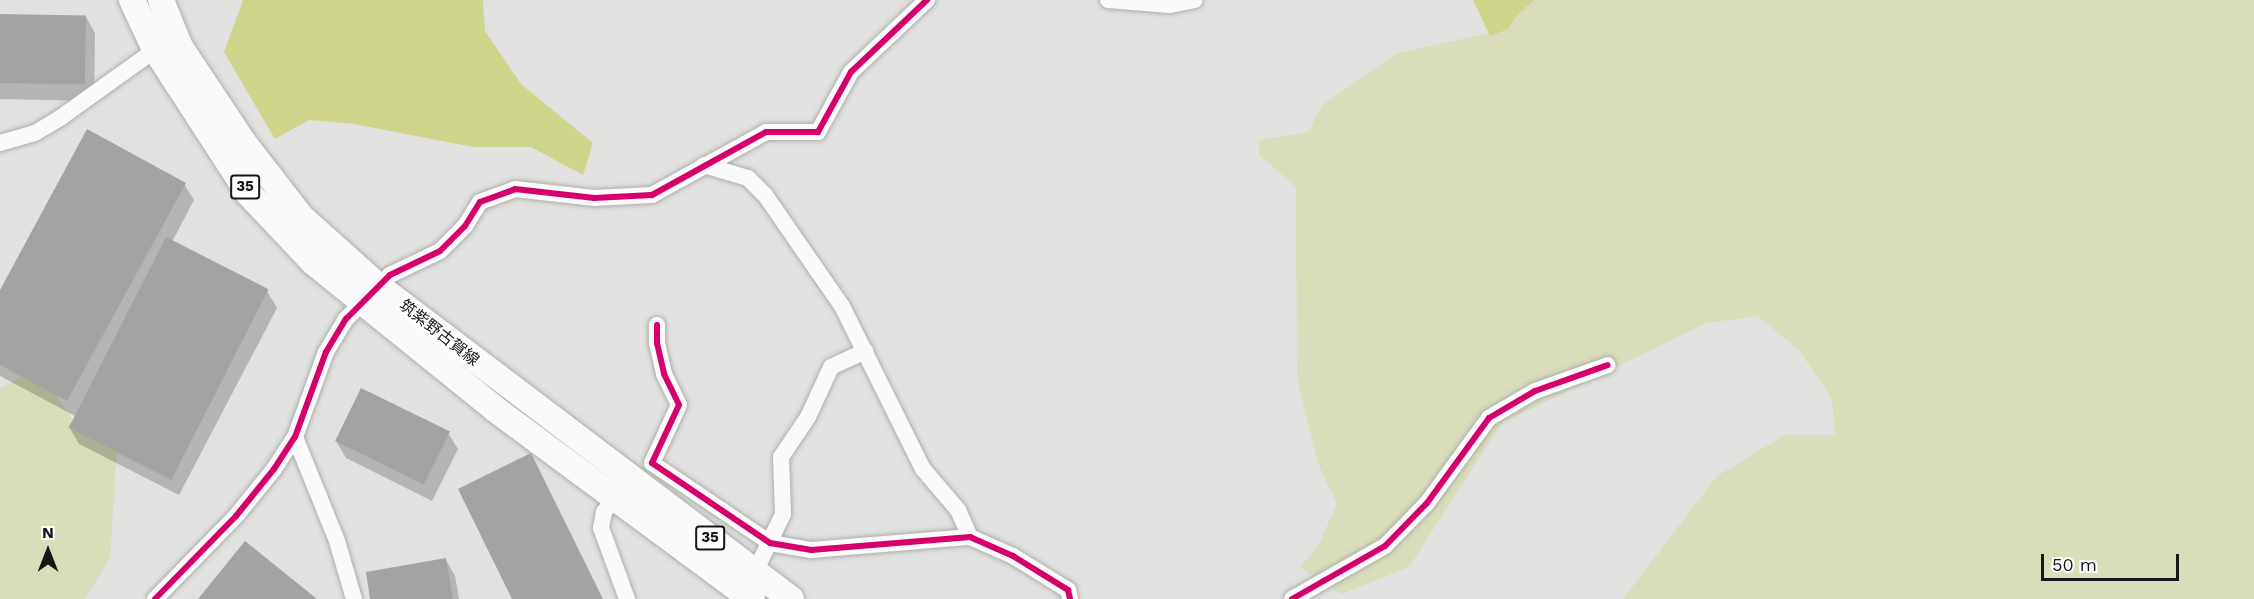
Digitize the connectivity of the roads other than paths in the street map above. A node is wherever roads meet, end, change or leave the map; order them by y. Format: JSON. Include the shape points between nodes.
{"nodes":[{"id":1,"x":132,"y":0,"type":"edge"},
{"id":2,"x":161,"y":0,"type":"edge"},
{"id":3,"x":927,"y":0,"type":"edge"},
{"id":4,"x":1108,"y":0,"type":"edge"},
{"id":5,"x":1195,"y":0,"type":"edge"},
{"id":6,"x":165,"y":43,"type":"junction"},
{"id":7,"x":0,"y":143,"type":"edge"},
{"id":8,"x":704,"y":165,"type":"junction"},
{"id":9,"x":370,"y":295,"type":"junction"},
{"id":10,"x":657,"y":325,"type":"dead end"},
{"id":11,"x":865,"y":351,"type":"junction"},
{"id":12,"x":1608,"y":365,"type":"dead end"},
{"id":13,"x":295,"y":437,"type":"junction"},
{"id":14,"x":621,"y":488,"type":"junction"},
{"id":15,"x":970,"y":537,"type":"junction"},
{"id":16,"x":770,"y":543,"type":"junction"},
{"id":17,"x":755,"y":572,"type":"junction"},
{"id":18,"x":155,"y":599,"type":"edge"},
{"id":19,"x":354,"y":599,"type":"edge"},
{"id":20,"x":627,"y":599,"type":"edge"},
{"id":21,"x":752,"y":599,"type":"edge"},
{"id":22,"x":790,"y":599,"type":"edge"},
{"id":23,"x":1070,"y":599,"type":"edge"},
{"id":24,"x":1292,"y":599,"type":"edge"}],
"edges":[{"from":1,"to":6,"type":"main road","name":"筑紫野古賀線","number":"35"},
{"from":2,"to":6,"type":"main road","name":"筑紫野古賀線","number":"35"},
{"from":3,"to":8,"type":"street","via":[[851,72],[818,132],[766,132]]},
{"from":4,"to":5,"type":"street","via":[[1170,5]]},
{"from":6,"to":7,"type":"street","via":[[60,118],[35,133]]},
{"from":6,"to":9,"type":"main road","name":"筑紫野古賀線","number":"35","via":[[249,194],[313,262]]},
{"from":8,"to":9,"type":"street","via":[[652,195],[594,198],[515,189],[480,202],[465,226],[440,251],[390,275]]},
{"from":8,"to":11,"type":"street","via":[[748,178],[765,195],[842,306]]},
{"from":9,"to":13,"type":"street","via":[[346,319],[326,352]]},
{"from":9,"to":14,"type":"main road","name":"筑紫野古賀線","number":"35"},
{"from":10,"to":16,"type":"street","via":[[664,374],[679,405],[652,463]]},
{"from":11,"to":15,"type":"street","via":[[923,469],[958,510]]},
{"from":11,"to":16,"type":"street","via":[[831,367],[808,417],[781,457],[783,514]]},
{"from":12,"to":24,"type":"street","via":[[1535,391],[1489,418],[1427,503],[1385,546]]},
{"from":13,"to":18,"type":"street","via":[[236,516]]},
{"from":13,"to":19,"type":"street","via":[[337,541]]},
{"from":14,"to":17,"type":"main road","name":"筑紫野古賀線","number":"35"},
{"from":14,"to":20,"type":"street","via":[[604,512],[601,528]]},
{"from":14,"to":21,"type":"main road","name":"筑紫野古賀線","number":"35"},
{"from":15,"to":16,"type":"street","via":[[811,550]]},
{"from":15,"to":23,"type":"street","via":[[1013,556],[1068,590]]},
{"from":16,"to":17,"type":"street"},
{"from":17,"to":22,"type":"main road","name":"筑紫野古賀線","number":"35"}]}
